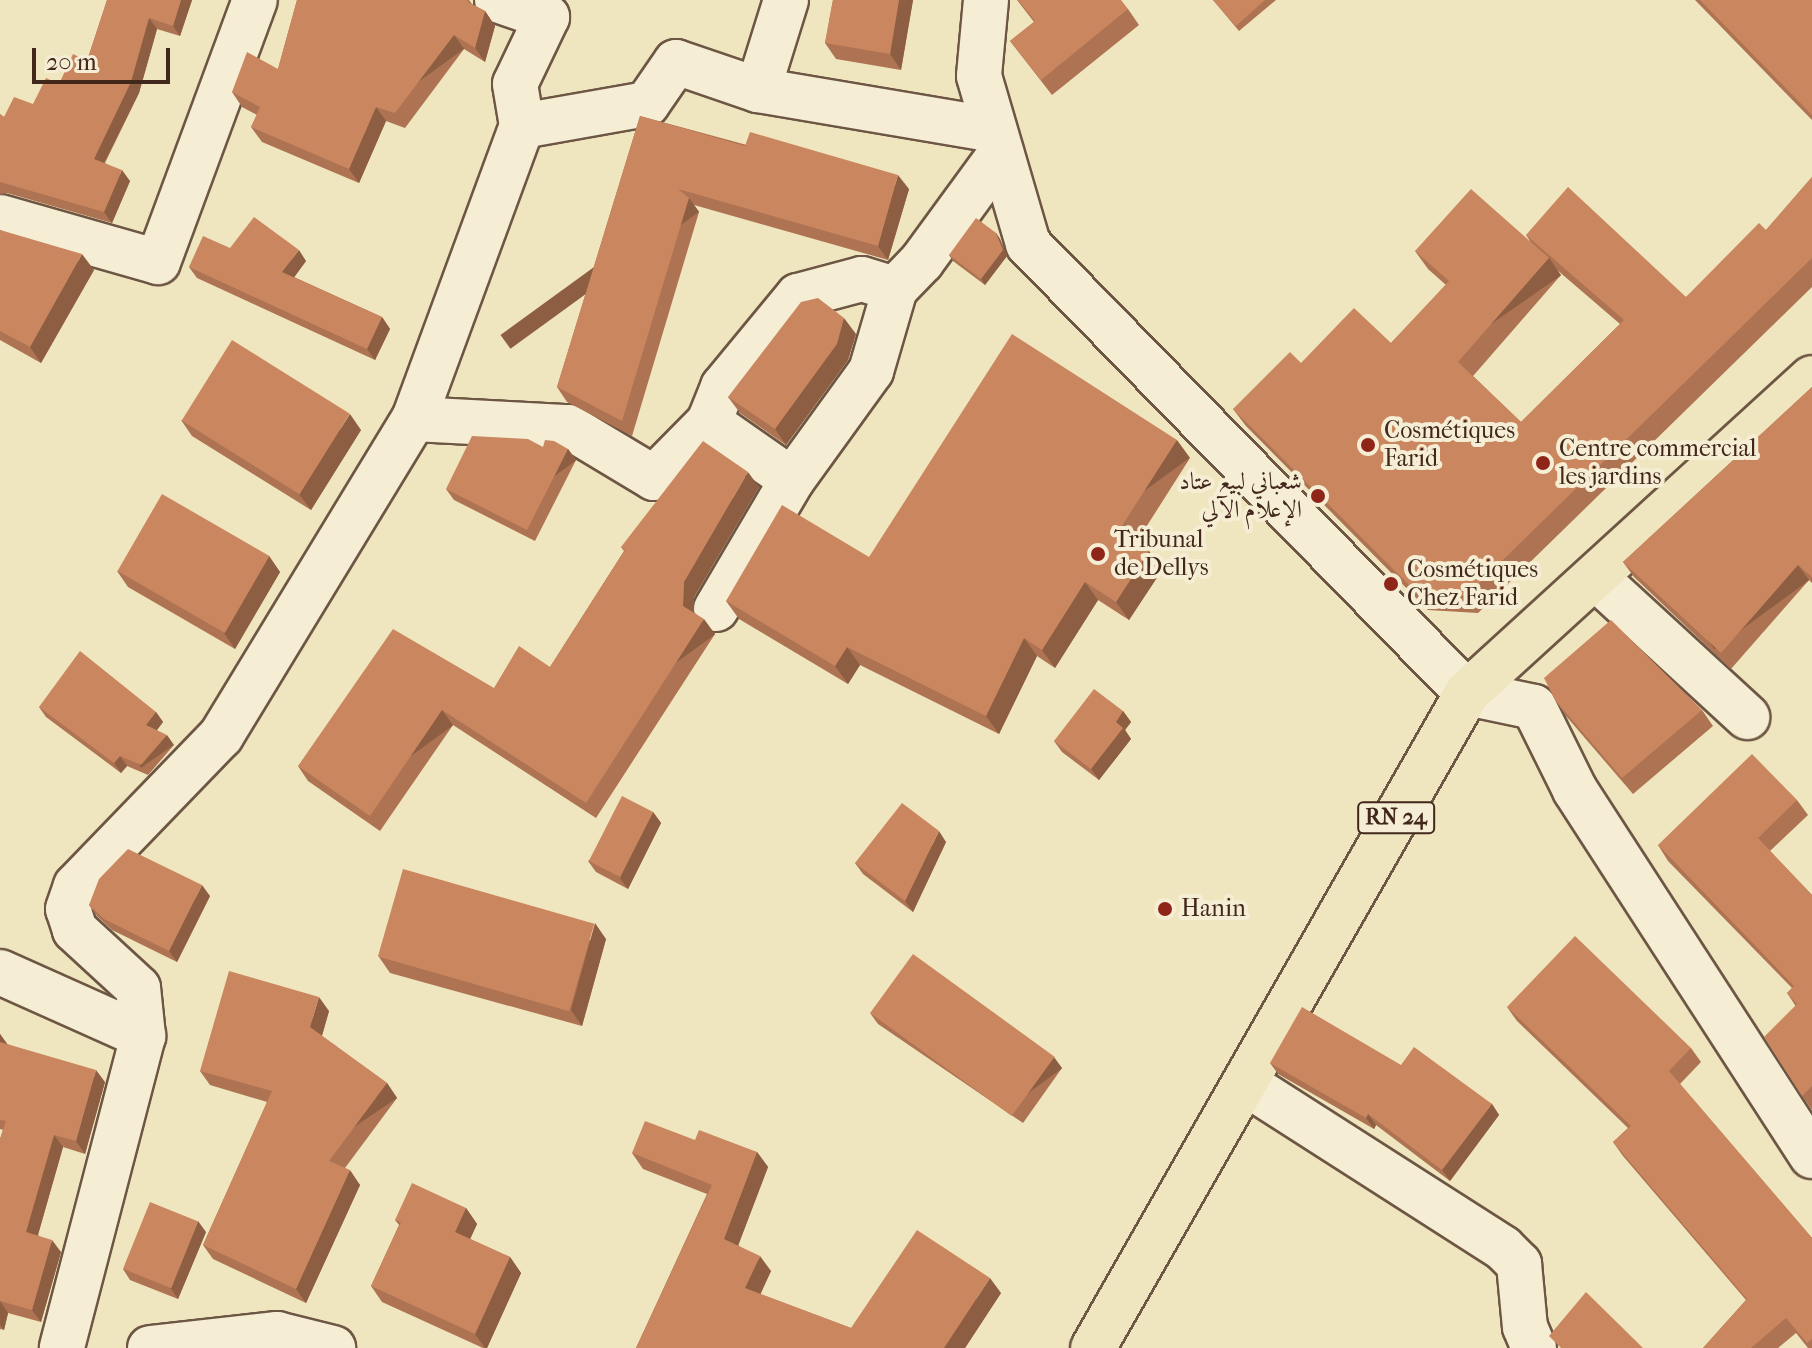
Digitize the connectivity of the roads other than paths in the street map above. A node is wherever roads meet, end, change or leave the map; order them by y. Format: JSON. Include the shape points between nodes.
{"nodes":[{"id":1,"x":255,"y":0,"type":"edge"},
{"id":2,"x":497,"y":0,"type":"edge"},
{"id":3,"x":786,"y":0,"type":"edge"},
{"id":4,"x":986,"y":0,"type":"edge"},
{"id":5,"x":758,"y":90,"type":"junction"},
{"id":6,"x":522,"y":126,"type":"junction"},
{"id":7,"x":998,"y":141,"type":"junction"},
{"id":8,"x":0,"y":217,"type":"edge"},
{"id":9,"x":895,"y":289,"type":"junction"},
{"id":10,"x":1812,"y":378,"type":"edge"},
{"id":11,"x":414,"y":419,"type":"junction"},
{"id":12,"x":709,"y":422,"type":"junction"},
{"id":13,"x":792,"y":480,"type":"junction"},
{"id":14,"x":1595,"y":577,"type":"junction"},
{"id":15,"x":716,"y":609,"type":"dead end"},
{"id":16,"x":1467,"y":693,"type":"junction"},
{"id":17,"x":1747,"y":717,"type":"dead end"},
{"id":18,"x":0,"y":972,"type":"edge"},
{"id":19,"x":143,"y":1036,"type":"junction"},
{"id":20,"x":1245,"y":1083,"type":"junction"},
{"id":21,"x":1812,"y":1156,"type":"edge"},
{"id":22,"x":274,"y":1341,"type":"edge"},
{"id":23,"x":62,"y":1348,"type":"edge"},
{"id":24,"x":150,"y":1348,"type":"edge"},
{"id":25,"x":333,"y":1348,"type":"edge"},
{"id":26,"x":1093,"y":1348,"type":"edge"},
{"id":27,"x":1534,"y":1348,"type":"edge"}],
"edges":[{"from":1,"to":8,"type":"street","via":[[158,262]]},
{"from":2,"to":6,"type":"street","via":[[547,17],[515,84]]},
{"from":3,"to":5,"type":"street"},
{"from":4,"to":7,"type":"street","via":[[979,76]]},
{"from":5,"to":6,"type":"street","via":[[676,62],[647,104]]},
{"from":5,"to":7,"type":"street"},
{"from":6,"to":11,"type":"street"},
{"from":7,"to":9,"type":"street","via":[[922,261]]},
{"from":7,"to":16,"type":"street","via":[[1028,244]]},
{"from":9,"to":12,"type":"street","via":[[862,279],[798,296],[723,387]]},
{"from":9,"to":13,"type":"street","via":[[871,371]]},
{"from":10,"to":14,"type":"main road","number":"RN 24"},
{"from":11,"to":12,"type":"street","via":[[569,427],[654,478]]},
{"from":11,"to":19,"type":"street","via":[[221,736],[76,886],[68,909],[75,930],[138,988]]},
{"from":12,"to":13,"type":"street"},
{"from":13,"to":15,"type":"street"},
{"from":14,"to":16,"type":"main road","number":"RN 24"},
{"from":14,"to":17,"type":"street"},
{"from":16,"to":20,"type":"main road","number":"RN 24"},
{"from":16,"to":21,"type":"street","via":[[1534,707],[1575,790]]},
{"from":18,"to":19,"type":"street"},
{"from":19,"to":23,"type":"street"},
{"from":20,"to":26,"type":"main road","number":"RN 24"},
{"from":20,"to":27,"type":"street","via":[[1503,1248],[1519,1264],[1525,1327]]},
{"from":22,"to":24,"type":"street"},
{"from":22,"to":25,"type":"street"}]}
